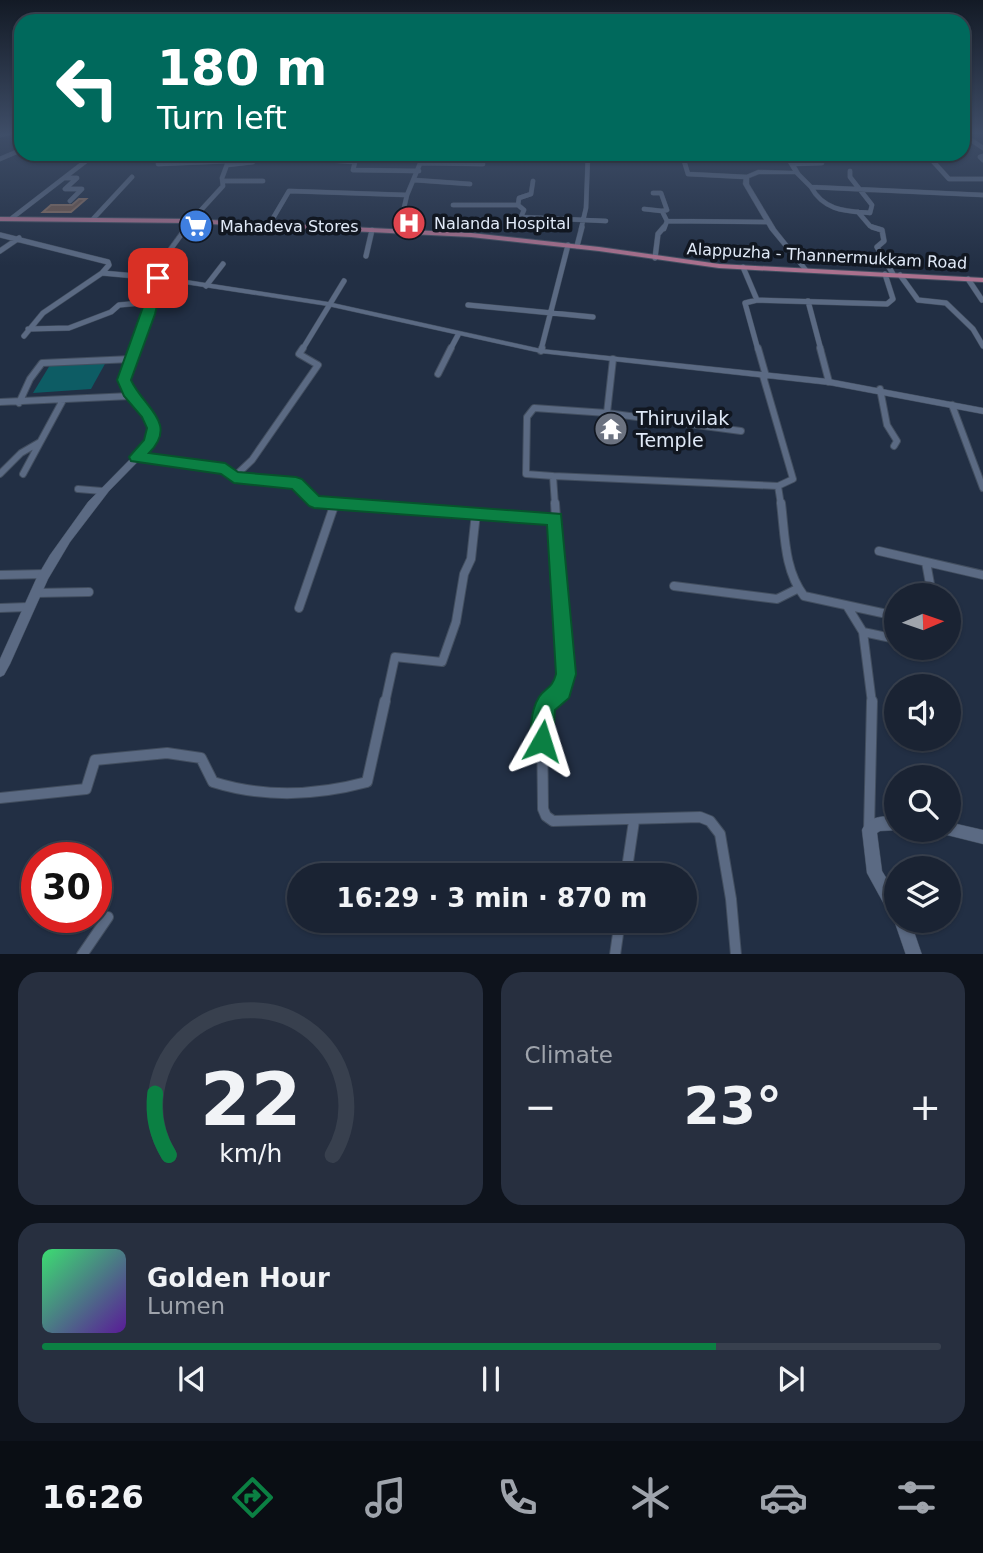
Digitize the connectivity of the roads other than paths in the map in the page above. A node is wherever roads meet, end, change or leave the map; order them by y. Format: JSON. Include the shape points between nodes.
{"nodes":[{"id":1,"x":132,"y":177,"type":"dead end"},
{"id":2,"x":746,"y":177,"type":"edge"},
{"id":3,"x":63,"y":178,"type":"joint"},
{"id":4,"x":224,"y":178,"type":"edge"},
{"id":5,"x":587,"y":178,"type":"edge"},
{"id":6,"x":802,"y":178,"type":"edge"},
{"id":7,"x":850,"y":178,"type":"edge"},
{"id":8,"x":948,"y":178,"type":"edge"},
{"id":9,"x":983,"y":179,"type":"edge"},
{"id":10,"x":414,"y":180,"type":"joint"},
{"id":11,"x":223,"y":181,"type":"junction"},
{"id":12,"x":263,"y":181,"type":"dead end"},
{"id":13,"x":533,"y":181,"type":"dead end"},
{"id":14,"x":470,"y":184,"type":"dead end"},
{"id":15,"x":892,"y":184,"type":"dead end"},
{"id":16,"x":811,"y":187,"type":"junction"},
{"id":17,"x":863,"y":191,"type":"junction"},
{"id":18,"x":653,"y":193,"type":"dead end"},
{"id":19,"x":898,"y":193,"type":"junction"},
{"id":20,"x":407,"y":195,"type":"junction"},
{"id":21,"x":976,"y":195,"type":"junction"},
{"id":22,"x":983,"y":195,"type":"edge"},
{"id":23,"x":70,"y":201,"type":"dead end"},
{"id":24,"x":983,"y":201,"type":"edge"},
{"id":25,"x":453,"y":205,"type":"dead end"},
{"id":26,"x":518,"y":205,"type":"junction"},
{"id":27,"x":644,"y":209,"type":"dead end"},
{"id":28,"x":662,"y":211,"type":"junction"},
{"id":29,"x":857,"y":211,"type":"junction"},
{"id":30,"x":12,"y":218,"type":"junction"},
{"id":31,"x":0,"y":219,"type":"edge"},
{"id":32,"x":93,"y":219,"type":"junction"},
{"id":33,"x":582,"y":220,"type":"junction"},
{"id":34,"x":191,"y":221,"type":"junction"},
{"id":35,"x":606,"y":221,"type":"dead end"},
{"id":36,"x":667,"y":221,"type":"junction"},
{"id":37,"x":768,"y":222,"type":"junction"},
{"id":38,"x":269,"y":225,"type":"junction"},
{"id":39,"x":372,"y":230,"type":"junction"},
{"id":40,"x":398,"y":231,"type":"junction"},
{"id":41,"x":0,"y":234,"type":"edge"},
{"id":42,"x":19,"y":239,"type":"junction"},
{"id":43,"x":568,"y":245,"type":"junction"},
{"id":44,"x":577,"y":246,"type":"junction"},
{"id":45,"x":0,"y":251,"type":"edge"},
{"id":46,"x":366,"y":256,"type":"dead end"},
{"id":47,"x":655,"y":258,"type":"junction"},
{"id":48,"x":223,"y":264,"type":"dead end"},
{"id":49,"x":743,"y":268,"type":"junction"},
{"id":50,"x":805,"y":269,"type":"junction"},
{"id":51,"x":102,"y":273,"type":"junction"},
{"id":52,"x":893,"y":274,"type":"junction"},
{"id":53,"x":158,"y":278,"type":"junction"},
{"id":54,"x":968,"y":279,"type":"junction"},
{"id":55,"x":983,"y":280,"type":"edge"},
{"id":56,"x":344,"y":281,"type":"dead end"},
{"id":57,"x":206,"y":286,"type":"junction"},
{"id":58,"x":757,"y":300,"type":"junction"},
{"id":59,"x":982,"y":300,"type":"edge"},
{"id":60,"x":808,"y":301,"type":"junction"},
{"id":61,"x":152,"y":302,"type":"junction"},
{"id":62,"x":328,"y":304,"type":"junction"},
{"id":63,"x":468,"y":304,"type":"dead end"},
{"id":64,"x":550,"y":313,"type":"junction"},
{"id":65,"x":593,"y":317,"type":"dead end"},
{"id":66,"x":28,"y":329,"type":"junction"},
{"id":67,"x":458,"y":335,"type":"junction"},
{"id":68,"x":24,"y":336,"type":"dead end"},
{"id":69,"x":983,"y":346,"type":"edge"},
{"id":70,"x":541,"y":351,"type":"junction"},
{"id":71,"x":132,"y":359,"type":"junction"},
{"id":72,"x":613,"y":359,"type":"junction"},
{"id":73,"x":438,"y":374,"type":"dead end"},
{"id":74,"x":764,"y":376,"type":"junction"},
{"id":75,"x":829,"y":382,"type":"junction"},
{"id":76,"x":880,"y":389,"type":"junction"},
{"id":77,"x":131,"y":396,"type":"junction"},
{"id":78,"x":62,"y":400,"type":"junction"},
{"id":79,"x":0,"y":402,"type":"edge"},
{"id":80,"x":19,"y":403,"type":"junction"},
{"id":81,"x":952,"y":405,"type":"junction"},
{"id":82,"x":983,"y":411,"type":"edge"},
{"id":83,"x":607,"y":413,"type":"junction"},
{"id":84,"x":741,"y":430,"type":"dead end"},
{"id":85,"x":40,"y":442,"type":"junction"},
{"id":86,"x":894,"y":446,"type":"dead end"},
{"id":87,"x":136,"y":457,"type":"junction"},
{"id":88,"x":0,"y":474,"type":"edge"},
{"id":89,"x":23,"y":474,"type":"dead end"},
{"id":90,"x":553,"y":476,"type":"junction"},
{"id":91,"x":234,"y":477,"type":"junction"},
{"id":92,"x":778,"y":486,"type":"junction"},
{"id":93,"x":983,"y":488,"type":"edge"},
{"id":94,"x":78,"y":489,"type":"dead end"},
{"id":95,"x":102,"y":491,"type":"junction"},
{"id":96,"x":335,"y":503,"type":"junction"},
{"id":97,"x":476,"y":513,"type":"junction"},
{"id":98,"x":555,"y":519,"type":"junction"},
{"id":99,"x":879,"y":551,"type":"dead end"},
{"id":100,"x":926,"y":562,"type":"junction"},
{"id":101,"x":0,"y":575,"type":"edge"},
{"id":102,"x":45,"y":575,"type":"junction"},
{"id":103,"x":983,"y":575,"type":"edge"},
{"id":104,"x":930,"y":583,"type":"edge"},
{"id":105,"x":674,"y":586,"type":"dead end"},
{"id":106,"x":797,"y":589,"type":"junction"},
{"id":107,"x":89,"y":592,"type":"dead end"},
{"id":108,"x":35,"y":593,"type":"junction"},
{"id":109,"x":847,"y":606,"type":"junction"},
{"id":110,"x":28,"y":607,"type":"junction"},
{"id":111,"x":0,"y":608,"type":"edge"},
{"id":112,"x":299,"y":608,"type":"dead end"},
{"id":113,"x":884,"y":614,"type":"edge"},
{"id":114,"x":863,"y":632,"type":"junction"},
{"id":115,"x":884,"y":636,"type":"edge"},
{"id":116,"x":0,"y":671,"type":"edge"},
{"id":117,"x":0,"y":798,"type":"edge"},
{"id":118,"x":634,"y":821,"type":"junction"},
{"id":119,"x":884,"y":824,"type":"edge"},
{"id":120,"x":869,"y":831,"type":"junction"},
{"id":121,"x":961,"y":832,"type":"edge"},
{"id":122,"x":983,"y":837,"type":"edge"},
{"id":123,"x":628,"y":863,"type":"edge"},
{"id":124,"x":884,"y":888,"type":"edge"},
{"id":125,"x":97,"y":933,"type":"edge"},
{"id":126,"x":618,"y":933,"type":"edge"},
{"id":127,"x":907,"y":933,"type":"edge"},
{"id":128,"x":82,"y":954,"type":"edge"},
{"id":129,"x":615,"y":954,"type":"edge"},
{"id":130,"x":736,"y":954,"type":"edge"},
{"id":131,"x":914,"y":954,"type":"edge"}],
"edges":[{"from":1,"to":32,"type":"street"},
{"from":2,"to":37,"type":"main road"},
{"from":3,"to":23,"type":"street","via":[[77,178],[65,190],[82,190]]},
{"from":3,"to":30,"type":"street"},
{"from":4,"to":11,"type":"street"},
{"from":5,"to":33,"type":"street"},
{"from":6,"to":16,"type":"street"},
{"from":7,"to":17,"type":"street"},
{"from":8,"to":9,"type":"street"},
{"from":10,"to":14,"type":"street"},
{"from":10,"to":20,"type":"street"},
{"from":11,"to":12,"type":"street"},
{"from":11,"to":34,"type":"street","via":[[219,192]]},
{"from":13,"to":26,"type":"street","via":[[531,194],[519,198]]},
{"from":15,"to":19,"type":"street"},
{"from":16,"to":17,"type":"street"},
{"from":16,"to":29,"type":"street","via":[[818,201],[833,210]]},
{"from":17,"to":19,"type":"street"},
{"from":17,"to":29,"type":"street","via":[[872,205],[870,213]]},
{"from":18,"to":28,"type":"street","via":[[662,192],[667,210]]},
{"from":19,"to":21,"type":"street"},
{"from":20,"to":38,"type":"street","via":[[289,191]]},
{"from":20,"to":40,"type":"street"},
{"from":21,"to":22,"type":"street"},
{"from":21,"to":24,"type":"street"},
{"from":25,"to":26,"type":"street"},
{"from":26,"to":33,"type":"street","via":[[524,210],[521,217]]},
{"from":27,"to":28,"type":"street"},
{"from":28,"to":36,"type":"street"},
{"from":29,"to":52,"type":"street","via":[[870,226],[882,230],[884,242],[877,247]]},
{"from":30,"to":31,"type":"main road","name":"Alappuzha - Thannermukkam Road"},
{"from":30,"to":32,"type":"main road","name":"Alappuzha - Thannermukkam Road"},
{"from":32,"to":34,"type":"main road","name":"Alappuzha - Thannermukkam Road"},
{"from":33,"to":35,"type":"street"},
{"from":33,"to":44,"type":"street"},
{"from":34,"to":38,"type":"main road","name":"Alappuzha - Thannermukkam Road"},
{"from":34,"to":53,"type":"main road","via":[[157,268]]},
{"from":36,"to":37,"type":"street"},
{"from":36,"to":47,"type":"street","via":[[657,234]]},
{"from":37,"to":50,"type":"main road"},
{"from":38,"to":39,"type":"main road","name":"Alappuzha - Thannermukkam Road"},
{"from":39,"to":40,"type":"main road","name":"Alappuzha - Thannermukkam Road"},
{"from":39,"to":46,"type":"street"},
{"from":40,"to":43,"type":"main road","name":"Alappuzha - Thannermukkam Road"},
{"from":41,"to":42,"type":"street"},
{"from":42,"to":45,"type":"street"},
{"from":42,"to":51,"type":"street","via":[[108,262]]},
{"from":43,"to":44,"type":"main road","name":"Alappuzha - Thannermukkam Road"},
{"from":43,"to":64,"type":"street"},
{"from":44,"to":47,"type":"main road","name":"Alappuzha - Thannermukkam Road"},
{"from":47,"to":49,"type":"main road","name":"Alappuzha - Thannermukkam Road"},
{"from":48,"to":57,"type":"street"},
{"from":49,"to":50,"type":"main road","name":"Alappuzha - Thannermukkam Road"},
{"from":49,"to":58,"type":"street"},
{"from":50,"to":52,"type":"main road","name":"Alappuzha - Thannermukkam Road"},
{"from":51,"to":53,"type":"street"},
{"from":51,"to":66,"type":"street"},
{"from":52,"to":54,"type":"main road","name":"Alappuzha - Thannermukkam Road"},
{"from":52,"to":60,"type":"street","via":[[892,303]]},
{"from":52,"to":69,"type":"street","via":[[918,300],[946,303]]},
{"from":53,"to":57,"type":"main road"},
{"from":53,"to":61,"type":"main road"},
{"from":54,"to":55,"type":"main road","name":"Alappuzha - Thannermukkam Road"},
{"from":54,"to":59,"type":"street"},
{"from":56,"to":62,"type":"street"},
{"from":57,"to":62,"type":"main road"},
{"from":58,"to":60,"type":"street"},
{"from":58,"to":74,"type":"street","via":[[744,307]]},
{"from":60,"to":75,"type":"street"},
{"from":61,"to":66,"type":"street","via":[[119,305],[69,328]]},
{"from":61,"to":71,"type":"main road"},
{"from":62,"to":67,"type":"main road"},
{"from":62,"to":91,"type":"street","via":[[299,354],[318,365]]},
{"from":63,"to":64,"type":"street"},
{"from":64,"to":65,"type":"street"},
{"from":64,"to":70,"type":"street"},
{"from":66,"to":68,"type":"street"},
{"from":67,"to":70,"type":"main road"},
{"from":67,"to":73,"type":"street"},
{"from":70,"to":72,"type":"main road"},
{"from":71,"to":77,"type":"main road","via":[[124,380]]},
{"from":71,"to":80,"type":"street","via":[[42,363]]},
{"from":72,"to":74,"type":"main road"},
{"from":72,"to":83,"type":"street"},
{"from":74,"to":75,"type":"main road"},
{"from":74,"to":92,"type":"street","via":[[793,479]]},
{"from":75,"to":76,"type":"main road"},
{"from":76,"to":81,"type":"main road"},
{"from":76,"to":86,"type":"street","via":[[887,425],[897,441]]},
{"from":77,"to":78,"type":"street"},
{"from":77,"to":87,"type":"main road","via":[[149,415],[155,433]]},
{"from":78,"to":80,"type":"street"},
{"from":78,"to":85,"type":"street"},
{"from":79,"to":80,"type":"street"},
{"from":81,"to":82,"type":"main road"},
{"from":81,"to":93,"type":"street"},
{"from":83,"to":84,"type":"street"},
{"from":83,"to":90,"type":"street","via":[[534,408],[527,417],[526,474]]},
{"from":85,"to":88,"type":"street"},
{"from":85,"to":89,"type":"street"},
{"from":87,"to":91,"type":"street","via":[[225,469]]},
{"from":87,"to":95,"type":"main road"},
{"from":90,"to":92,"type":"street"},
{"from":90,"to":98,"type":"street"},
{"from":91,"to":96,"type":"street","via":[[296,483],[314,502]]},
{"from":92,"to":106,"type":"street"},
{"from":94,"to":95,"type":"street"},
{"from":95,"to":102,"type":"main road"},
{"from":96,"to":97,"type":"street"},
{"from":96,"to":112,"type":"street"},
{"from":97,"to":98,"type":"street"},
{"from":97,"to":117,"type":"street","via":[[471,559],[442,662],[394,657],[367,782],[339,791],[233,789],[213,782],[201,758],[167,753],[95,760],[86,789]]},
{"from":98,"to":118,"type":"street","via":[[566,674],[562,691],[547,702],[542,718],[543,809],[554,821]]},
{"from":99,"to":100,"type":"street"},
{"from":100,"to":103,"type":"street"},
{"from":100,"to":104,"type":"street"},
{"from":101,"to":102,"type":"street"},
{"from":102,"to":108,"type":"main road"},
{"from":105,"to":106,"type":"street","via":[[777,599]]},
{"from":106,"to":109,"type":"street","via":[[804,596]]},
{"from":107,"to":108,"type":"street"},
{"from":108,"to":110,"type":"main road"},
{"from":109,"to":113,"type":"street"},
{"from":109,"to":114,"type":"street"},
{"from":110,"to":111,"type":"street"},
{"from":110,"to":116,"type":"main road"},
{"from":114,"to":115,"type":"street"},
{"from":114,"to":120,"type":"street","via":[[872,692]]},
{"from":118,"to":123,"type":"street"},
{"from":118,"to":130,"type":"street","via":[[700,817],[720,834]]},
{"from":119,"to":120,"type":"main road"},
{"from":120,"to":124,"type":"main road","via":[[875,873]]},
{"from":121,"to":122,"type":"main road"},
{"from":125,"to":128,"type":"street"},
{"from":126,"to":129,"type":"street"},
{"from":127,"to":131,"type":"main road"}]}
